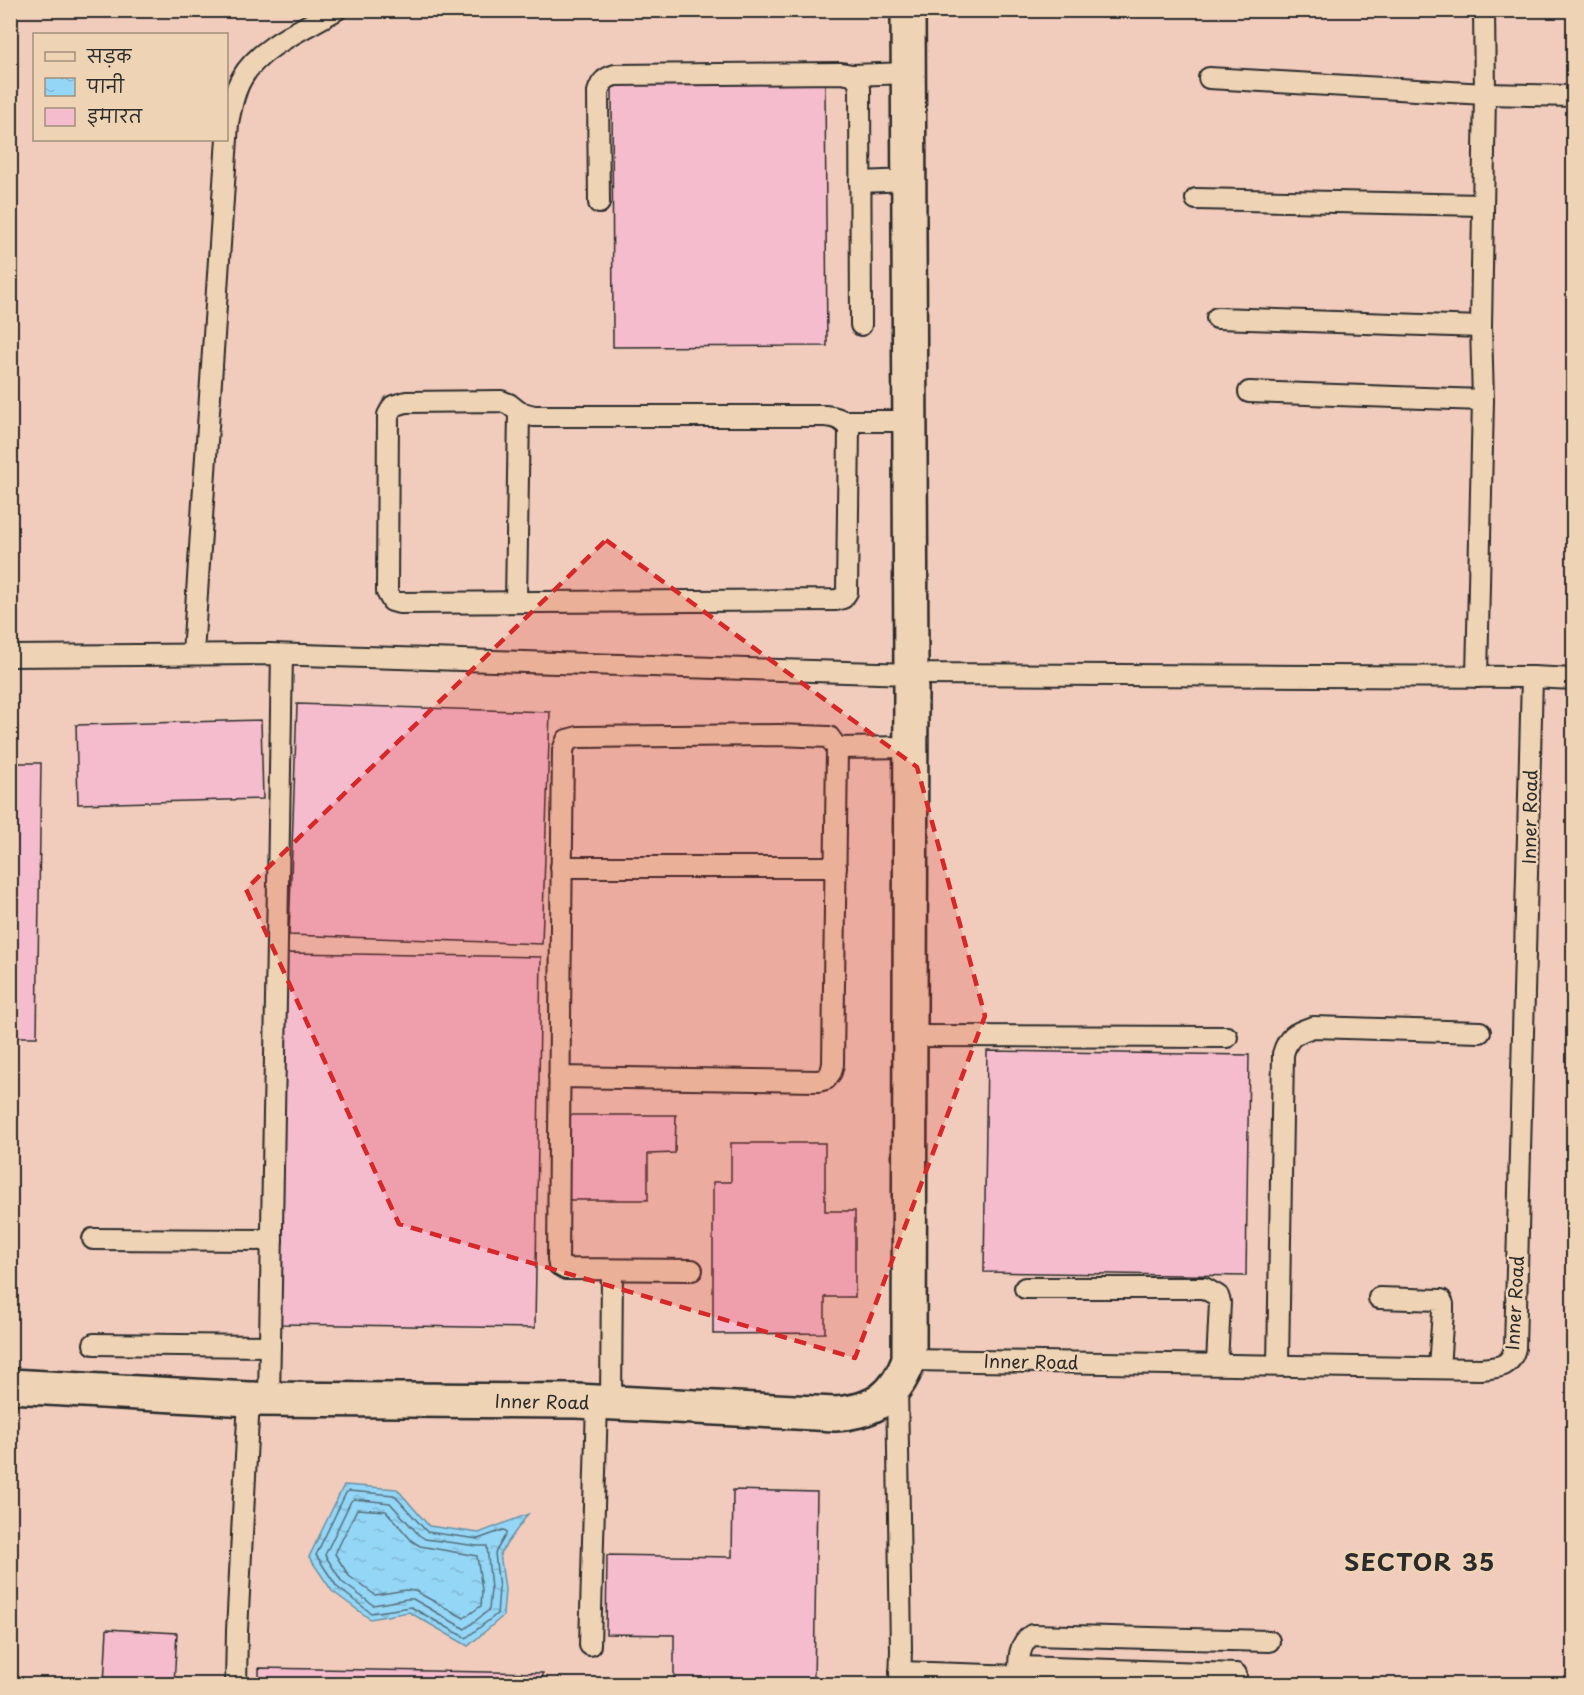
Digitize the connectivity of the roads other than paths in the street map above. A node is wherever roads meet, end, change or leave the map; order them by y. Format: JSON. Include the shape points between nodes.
{"nodes":[{"id":1,"x":336,"y":10,"type":"edge"},
{"id":2,"x":908,"y":10,"type":"edge"},
{"id":3,"x":1484,"y":10,"type":"edge"},
{"id":4,"x":908,"y":73,"type":"junction"},
{"id":5,"x":852,"y":75,"type":"junction"},
{"id":6,"x":1209,"y":78,"type":"dead end"},
{"id":7,"x":1485,"y":94,"type":"junction"},
{"id":8,"x":1574,"y":96,"type":"edge"},
{"id":9,"x":228,"y":123,"type":"edge"},
{"id":10,"x":227,"y":141,"type":"edge"},
{"id":11,"x":909,"y":180,"type":"junction"},
{"id":12,"x":860,"y":182,"type":"junction"},
{"id":13,"x":1196,"y":199,"type":"dead end"},
{"id":14,"x":599,"y":203,"type":"dead end"},
{"id":15,"x":1483,"y":205,"type":"junction"},
{"id":16,"x":1217,"y":318,"type":"dead end"},
{"id":17,"x":861,"y":325,"type":"dead end"},
{"id":18,"x":1481,"y":327,"type":"junction"},
{"id":19,"x":1249,"y":392,"type":"dead end"},
{"id":20,"x":1483,"y":400,"type":"junction"},
{"id":21,"x":519,"y":412,"type":"junction"},
{"id":22,"x":909,"y":421,"type":"junction"},
{"id":23,"x":844,"y":422,"type":"junction"},
{"id":24,"x":516,"y":602,"type":"junction"},
{"id":25,"x":193,"y":654,"type":"junction"},
{"id":26,"x":282,"y":655,"type":"junction"},
{"id":27,"x":10,"y":656,"type":"edge"},
{"id":28,"x":911,"y":674,"type":"junction"},
{"id":29,"x":1477,"y":677,"type":"junction"},
{"id":30,"x":1532,"y":677,"type":"junction"},
{"id":31,"x":1574,"y":679,"type":"edge"},
{"id":32,"x":910,"y":747,"type":"junction"},
{"id":33,"x":837,"y":748,"type":"junction"},
{"id":34,"x":561,"y":867,"type":"junction"},
{"id":35,"x":836,"y":867,"type":"junction"},
{"id":36,"x":1480,"y":1032,"type":"dead end"},
{"id":37,"x":909,"y":1036,"type":"junction"},
{"id":38,"x":1227,"y":1037,"type":"dead end"},
{"id":39,"x":559,"y":1077,"type":"junction"},
{"id":40,"x":93,"y":1239,"type":"dead end"},
{"id":41,"x":272,"y":1240,"type":"junction"},
{"id":42,"x":612,"y":1270,"type":"junction"},
{"id":43,"x":692,"y":1270,"type":"dead end"},
{"id":44,"x":1025,"y":1288,"type":"dead end"},
{"id":45,"x":1379,"y":1298,"type":"dead end"},
{"id":46,"x":94,"y":1344,"type":"dead end"},
{"id":47,"x":270,"y":1347,"type":"junction"},
{"id":48,"x":1217,"y":1364,"type":"junction"},
{"id":49,"x":1278,"y":1365,"type":"junction"},
{"id":50,"x":1439,"y":1368,"type":"junction"},
{"id":51,"x":903,"y":1372,"type":"junction"},
{"id":52,"x":10,"y":1386,"type":"edge"},
{"id":53,"x":259,"y":1399,"type":"junction"},
{"id":54,"x":604,"y":1402,"type":"junction"},
{"id":55,"x":1269,"y":1641,"type":"dead end"},
{"id":56,"x":590,"y":1645,"type":"dead end"},
{"id":57,"x":1236,"y":1674,"type":"dead end"},
{"id":58,"x":1020,"y":1676,"type":"edge"},
{"id":59,"x":900,"y":1678,"type":"edge"},
{"id":60,"x":236,"y":1684,"type":"edge"}],
"edges":[{"from":1,"to":9,"type":"lane","via":[[264,51],[241,79]]},
{"from":2,"to":4,"type":"street"},
{"from":3,"to":7,"type":"lane"},
{"from":4,"to":5,"type":"lane"},
{"from":4,"to":11,"type":"street"},
{"from":5,"to":12,"type":"lane","via":[[860,89]]},
{"from":5,"to":14,"type":"lane","via":[[608,78],[600,84],[598,92]]},
{"from":6,"to":7,"type":"lane"},
{"from":7,"to":8,"type":"lane"},
{"from":7,"to":15,"type":"lane"},
{"from":10,"to":25,"type":"lane"},
{"from":11,"to":12,"type":"lane"},
{"from":11,"to":22,"type":"street"},
{"from":12,"to":17,"type":"lane"},
{"from":13,"to":15,"type":"lane"},
{"from":15,"to":18,"type":"lane"},
{"from":16,"to":18,"type":"lane"},
{"from":18,"to":20,"type":"lane"},
{"from":19,"to":20,"type":"lane"},
{"from":20,"to":29,"type":"lane"},
{"from":21,"to":23,"type":"lane","via":[[534,416],[825,416]]},
{"from":21,"to":24,"type":"lane"},
{"from":21,"to":24,"type":"lane","via":[[501,401],[406,402],[393,406],[388,415],[389,597],[399,603]]},
{"from":22,"to":23,"type":"lane"},
{"from":22,"to":28,"type":"street"},
{"from":23,"to":24,"type":"lane","via":[[849,429],[849,441],[847,592],[843,598]]},
{"from":25,"to":26,"type":"lane"},
{"from":25,"to":27,"type":"lane"},
{"from":26,"to":28,"type":"lane"},
{"from":26,"to":41,"type":"lane"},
{"from":28,"to":29,"type":"lane"},
{"from":28,"to":32,"type":"street"},
{"from":29,"to":30,"type":"lane"},
{"from":30,"to":31,"type":"lane"},
{"from":30,"to":50,"type":"lane","name":"Inner Road","via":[[1515,1348],[1512,1359],[1500,1366]]},
{"from":32,"to":33,"type":"lane"},
{"from":32,"to":37,"type":"street"},
{"from":33,"to":34,"type":"lane","via":[[829,737],[779,735],[578,736],[567,740],[563,750]]},
{"from":33,"to":35,"type":"lane"},
{"from":34,"to":35,"type":"lane"},
{"from":34,"to":39,"type":"lane"},
{"from":35,"to":39,"type":"lane","via":[[833,1064],[826,1079]]},
{"from":36,"to":49,"type":"lane","via":[[1313,1027],[1296,1032],[1286,1044]]},
{"from":37,"to":38,"type":"lane"},
{"from":37,"to":51,"type":"street"},
{"from":39,"to":42,"type":"lane","via":[[559,1265],[566,1269]]},
{"from":40,"to":41,"type":"lane"},
{"from":41,"to":47,"type":"lane"},
{"from":42,"to":43,"type":"lane"},
{"from":42,"to":54,"type":"lane"},
{"from":44,"to":48,"type":"lane","via":[[1204,1288],[1218,1296],[1220,1302]]},
{"from":45,"to":50,"type":"lane","via":[[1441,1300]]},
{"from":46,"to":47,"type":"lane"},
{"from":47,"to":53,"type":"lane"},
{"from":48,"to":49,"type":"lane","name":"Inner Road"},
{"from":48,"to":51,"type":"lane","name":"Inner Road"},
{"from":49,"to":50,"type":"lane","name":"Inner Road"},
{"from":51,"to":54,"type":"street","name":"Inner Road","via":[[887,1395],[856,1412]]},
{"from":51,"to":59,"type":"lane"},
{"from":52,"to":53,"type":"street","name":"Inner Road"},
{"from":53,"to":54,"type":"street","name":"Inner Road"},
{"from":53,"to":60,"type":"lane","via":[[237,1631]]},
{"from":54,"to":56,"type":"lane"},
{"from":55,"to":58,"type":"lane","via":[[1032,1635],[1020,1649]]},
{"from":57,"to":58,"type":"lane"},
{"from":58,"to":59,"type":"lane"}]}
